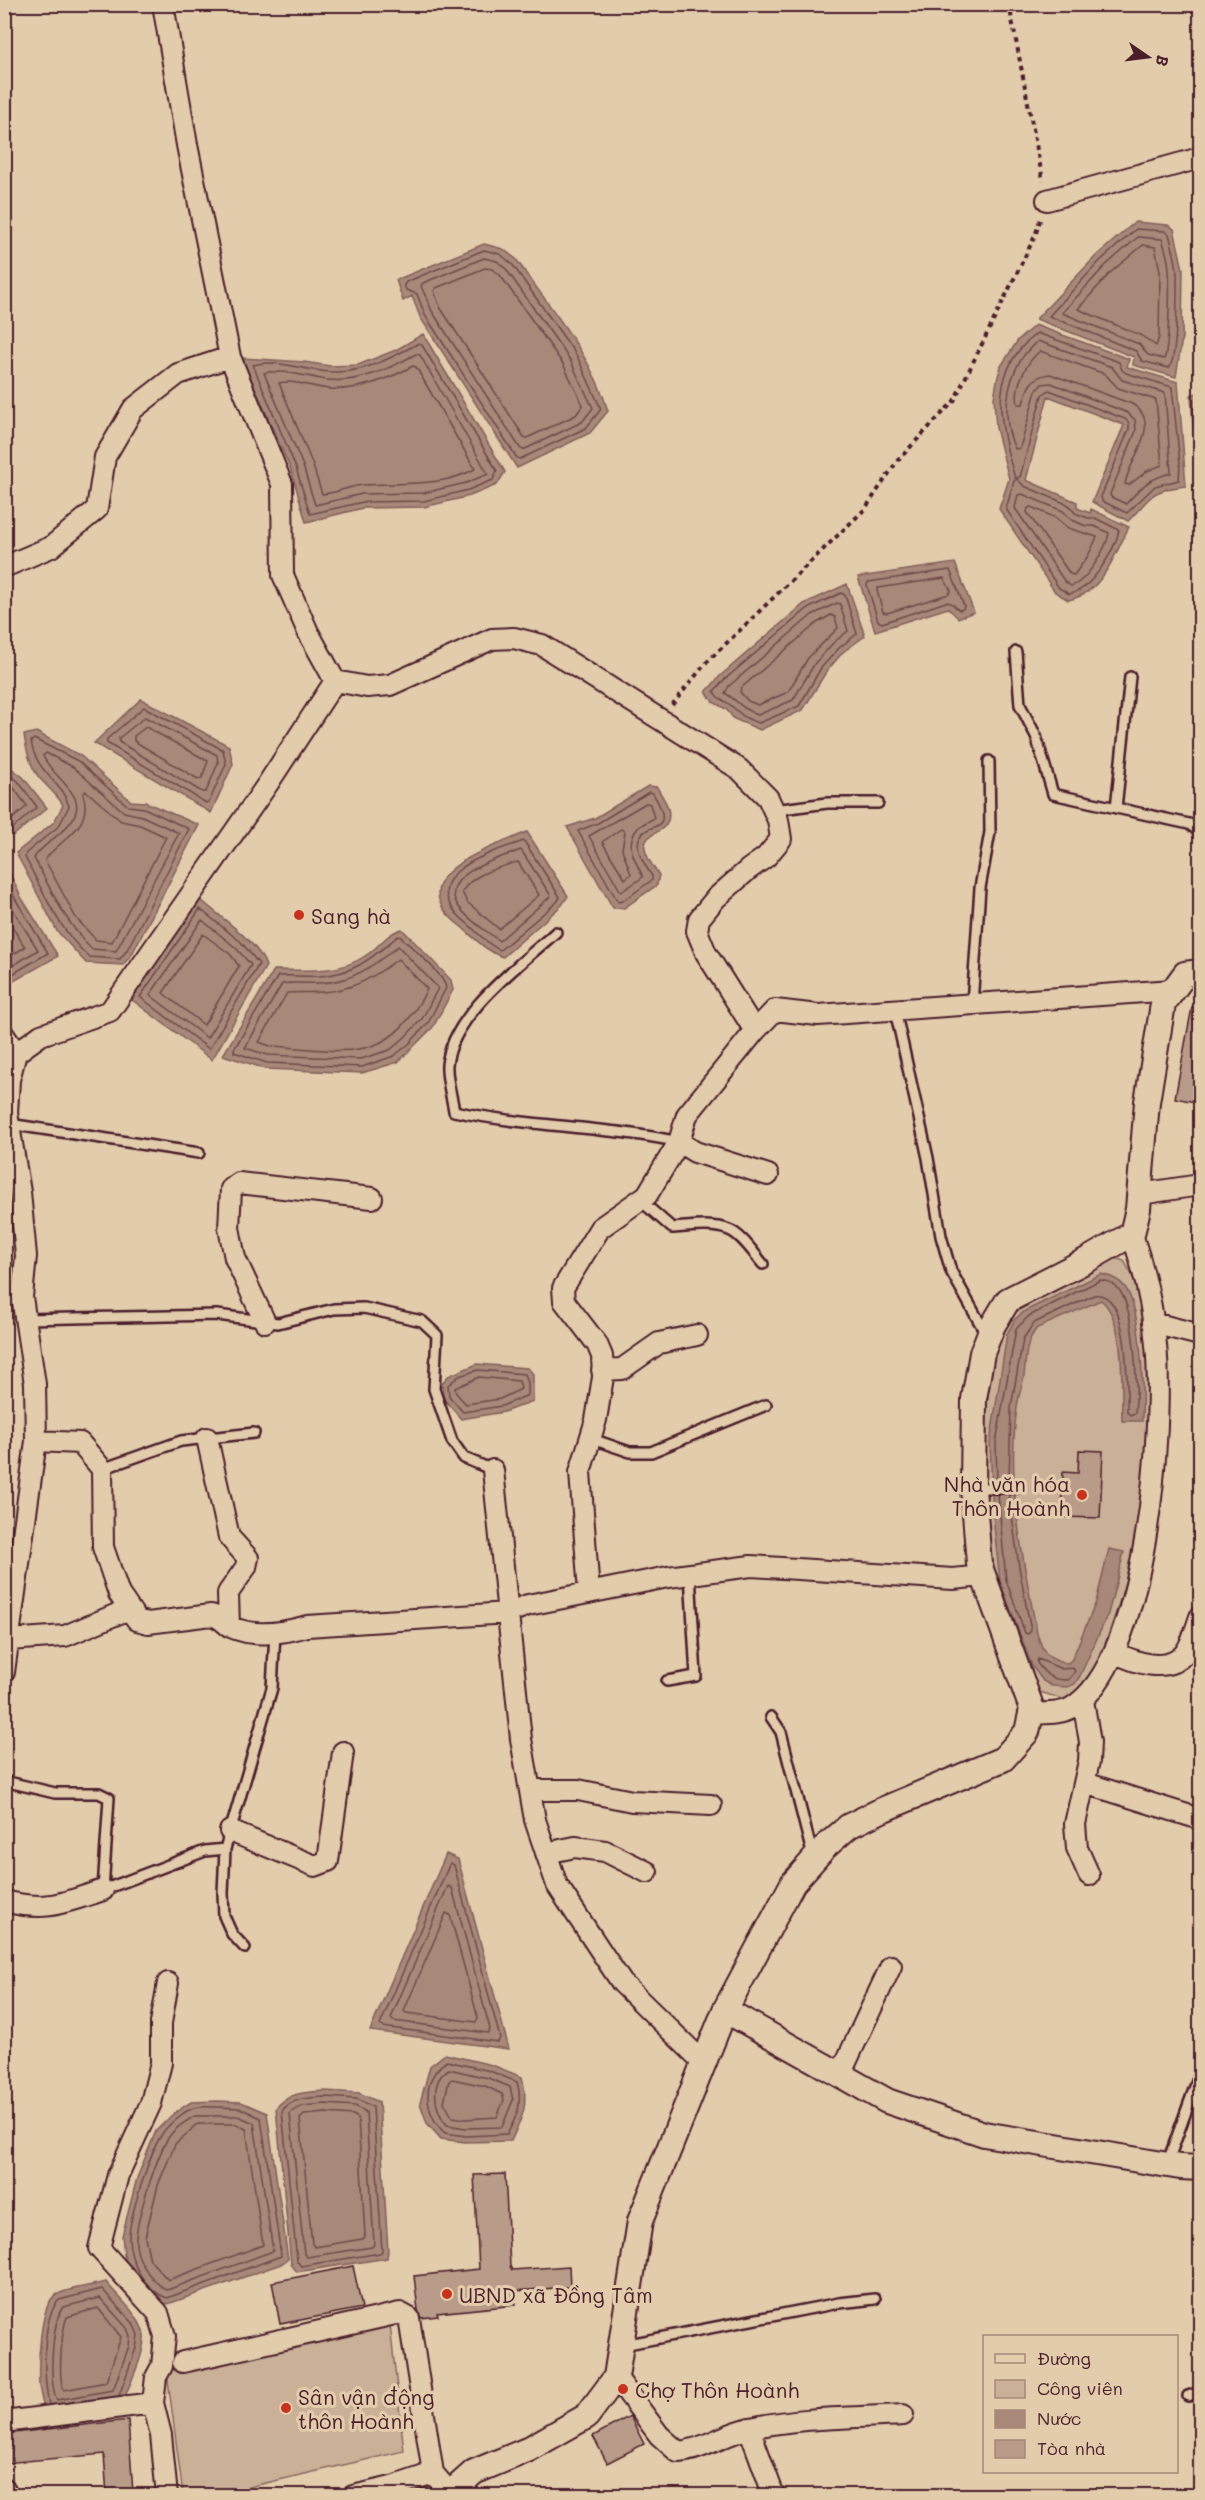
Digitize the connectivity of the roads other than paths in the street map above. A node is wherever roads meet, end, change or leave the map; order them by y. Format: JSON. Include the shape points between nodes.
{"nodes":[{"id":1,"x":163,"y":4,"type":"edge"},
{"id":2,"x":1200,"y":158,"type":"edge"},
{"id":3,"x":1047,"y":200,"type":"road end"},
{"id":4,"x":230,"y":357,"type":"junction"},
{"id":5,"x":4,"y":567,"type":"edge"},
{"id":6,"x":1016,"y":652,"type":"dead end"},
{"id":7,"x":1130,"y":677,"type":"dead end"},
{"id":8,"x":335,"y":681,"type":"junction"},
{"id":9,"x":989,"y":761,"type":"dead end"},
{"id":10,"x":878,"y":802,"type":"dead end"},
{"id":11,"x":1116,"y":808,"type":"junction"},
{"id":12,"x":774,"y":810,"type":"junction"},
{"id":13,"x":1200,"y":832,"type":"edge"},
{"id":14,"x":556,"y":932,"type":"dead end"},
{"id":15,"x":1200,"y":972,"type":"edge"},
{"id":16,"x":1173,"y":990,"type":"junction"},
{"id":17,"x":972,"y":1004,"type":"junction"},
{"id":18,"x":895,"y":1010,"type":"junction"},
{"id":19,"x":754,"y":1031,"type":"junction"},
{"id":20,"x":4,"y":1035,"type":"edge"},
{"id":21,"x":16,"y":1053,"type":"junction"},
{"id":22,"x":9,"y":1124,"type":"junction"},
{"id":23,"x":679,"y":1142,"type":"junction"},
{"id":24,"x":199,"y":1153,"type":"dead end"},
{"id":25,"x":768,"y":1175,"type":"dead end"},
{"id":26,"x":1200,"y":1185,"type":"edge"},
{"id":27,"x":1140,"y":1194,"type":"junction"},
{"id":28,"x":372,"y":1198,"type":"dead end"},
{"id":29,"x":640,"y":1200,"type":"junction"},
{"id":30,"x":1132,"y":1234,"type":"junction"},
{"id":31,"x":763,"y":1264,"type":"dead end"},
{"id":32,"x":25,"y":1319,"type":"junction"},
{"id":33,"x":265,"y":1322,"type":"junction"},
{"id":34,"x":1153,"y":1323,"type":"junction"},
{"id":35,"x":697,"y":1335,"type":"dead end"},
{"id":36,"x":1200,"y":1335,"type":"edge"},
{"id":37,"x":988,"y":1338,"type":"junction"},
{"id":38,"x":602,"y":1370,"type":"junction"},
{"id":39,"x":765,"y":1406,"type":"dead end"},
{"id":40,"x":254,"y":1433,"type":"dead end"},
{"id":41,"x":207,"y":1438,"type":"junction"},
{"id":42,"x":590,"y":1438,"type":"junction"},
{"id":43,"x":36,"y":1442,"type":"junction"},
{"id":44,"x":102,"y":1468,"type":"junction"},
{"id":45,"x":493,"y":1470,"type":"joint"},
{"id":46,"x":981,"y":1488,"type":"junction"},
{"id":47,"x":1016,"y":1488,"type":"dead end"},
{"id":48,"x":690,"y":1574,"type":"junction"},
{"id":49,"x":983,"y":1576,"type":"junction"},
{"id":50,"x":590,"y":1593,"type":"junction"},
{"id":51,"x":129,"y":1609,"type":"junction"},
{"id":52,"x":508,"y":1613,"type":"junction"},
{"id":53,"x":1200,"y":1617,"type":"edge"},
{"id":54,"x":229,"y":1626,"type":"junction"},
{"id":55,"x":275,"y":1633,"type":"junction"},
{"id":56,"x":9,"y":1640,"type":"junction"},
{"id":57,"x":1114,"y":1652,"type":"junction"},
{"id":58,"x":4,"y":1672,"type":"edge"},
{"id":59,"x":667,"y":1681,"type":"dead end"},
{"id":60,"x":1083,"y":1700,"type":"junction"},
{"id":61,"x":1031,"y":1714,"type":"junction"},
{"id":62,"x":771,"y":1717,"type":"dead end"},
{"id":63,"x":343,"y":1752,"type":"dead end"},
{"id":64,"x":4,"y":1781,"type":"edge"},
{"id":65,"x":1085,"y":1783,"type":"junction"},
{"id":66,"x":530,"y":1791,"type":"junction"},
{"id":67,"x":711,"y":1805,"type":"dead end"},
{"id":68,"x":1200,"y":1819,"type":"edge"},
{"id":69,"x":228,"y":1840,"type":"junction"},
{"id":70,"x":546,"y":1853,"type":"junction"},
{"id":71,"x":813,"y":1860,"type":"junction"},
{"id":72,"x":647,"y":1872,"type":"dead end"},
{"id":73,"x":1089,"y":1875,"type":"dead end"},
{"id":74,"x":103,"y":1890,"type":"junction"},
{"id":75,"x":4,"y":1901,"type":"edge"},
{"id":76,"x":245,"y":1948,"type":"dead end"},
{"id":77,"x":891,"y":1966,"type":"dead end"},
{"id":78,"x":168,"y":1983,"type":"dead end"},
{"id":79,"x":725,"y":2010,"type":"junction"},
{"id":80,"x":704,"y":2063,"type":"junction"},
{"id":81,"x":1200,"y":2073,"type":"edge"},
{"id":82,"x":840,"y":2074,"type":"junction"},
{"id":83,"x":1167,"y":2164,"type":"junction"},
{"id":84,"x":1200,"y":2168,"type":"edge"},
{"id":85,"x":875,"y":2299,"type":"dead end"},
{"id":86,"x":621,"y":2345,"type":"junction"},
{"id":87,"x":183,"y":2362,"type":"dead end"},
{"id":88,"x":616,"y":2377,"type":"junction"},
{"id":89,"x":1200,"y":2392,"type":"edge"},
{"id":90,"x":1188,"y":2396,"type":"dead end"},
{"id":91,"x":153,"y":2403,"type":"junction"},
{"id":92,"x":903,"y":2415,"type":"dead end"},
{"id":93,"x":4,"y":2422,"type":"edge"},
{"id":94,"x":749,"y":2428,"type":"junction"},
{"id":95,"x":433,"y":2473,"type":"junction"},
{"id":96,"x":4,"y":2488,"type":"edge"},
{"id":97,"x":448,"y":2494,"type":"edge"},
{"id":98,"x":7,"y":2496,"type":"edge"},
{"id":99,"x":167,"y":2496,"type":"edge"},
{"id":100,"x":353,"y":2496,"type":"edge"},
{"id":101,"x":774,"y":2496,"type":"edge"}],
"edges":[{"from":1,"to":4,"type":"street"},
{"from":2,"to":3,"type":"street"},
{"from":4,"to":5,"type":"street","via":[[178,374],[133,409],[105,457],[97,509],[51,547]]},
{"from":4,"to":8,"type":"street","via":[[282,484],[283,575]]},
{"from":6,"to":11,"type":"lane","via":[[1020,705],[1036,736],[1053,794]]},
{"from":7,"to":11,"type":"lane"},
{"from":8,"to":12,"type":"street","via":[[367,687],[390,685],[492,639],[514,638],[542,645],[739,769],[768,798]]},
{"from":8,"to":21,"type":"street","via":[[110,1011],[41,1035]]},
{"from":9,"to":17,"type":"lane","via":[[990,832],[980,888]]},
{"from":10,"to":12,"type":"lane","via":[[827,802]]},
{"from":11,"to":13,"type":"lane","via":[[1189,824]]},
{"from":12,"to":19,"type":"street","via":[[781,839],[766,857],[716,898],[699,919],[697,931],[706,953]]},
{"from":14,"to":23,"type":"lane","via":[[466,1019],[447,1066],[454,1111]]},
{"from":15,"to":16,"type":"street","via":[[1185,974]]},
{"from":16,"to":17,"type":"street"},
{"from":16,"to":27,"type":"street","via":[[1162,1004],[1147,1102]]},
{"from":17,"to":18,"type":"street"},
{"from":18,"to":19,"type":"street","via":[[818,1015],[775,1010]]},
{"from":18,"to":37,"type":"lane","via":[[941,1236],[951,1271]]},
{"from":19,"to":23,"type":"street","via":[[687,1115]]},
{"from":20,"to":21,"type":"street"},
{"from":21,"to":22,"type":"street","via":[[9,1080]]},
{"from":22,"to":24,"type":"lane"},
{"from":22,"to":32,"type":"street","via":[[26,1256],[22,1297]]},
{"from":23,"to":25,"type":"street","via":[[695,1152]]},
{"from":23,"to":29,"type":"street","via":[[647,1195]]},
{"from":26,"to":27,"type":"street"},
{"from":27,"to":30,"type":"street"},
{"from":28,"to":33,"type":"street","via":[[239,1183],[231,1189],[229,1228],[235,1258]]},
{"from":29,"to":31,"type":"lane","via":[[672,1228],[730,1230]]},
{"from":29,"to":38,"type":"street","via":[[600,1228],[563,1288],[564,1301],[597,1344]]},
{"from":30,"to":34,"type":"street","via":[[1146,1278]]},
{"from":30,"to":37,"type":"street","via":[[1008,1300]]},
{"from":32,"to":33,"type":"lane","via":[[217,1315]]},
{"from":32,"to":43,"type":"street","via":[[35,1384]]},
{"from":33,"to":45,"type":"lane","via":[[278,1323],[334,1309],[364,1308],[422,1321],[437,1335],[434,1389],[452,1441],[464,1458]]},
{"from":34,"to":36,"type":"street"},
{"from":34,"to":57,"type":"street","via":[[1159,1405],[1150,1511],[1130,1609]]},
{"from":35,"to":38,"type":"street","via":[[659,1343],[622,1369]]},
{"from":37,"to":46,"type":"street","via":[[974,1399]]},
{"from":38,"to":42,"type":"street"},
{"from":39,"to":42,"type":"lane","via":[[651,1452],[630,1452]]},
{"from":40,"to":41,"type":"lane"},
{"from":41,"to":44,"type":"lane","via":[[181,1441]]},
{"from":41,"to":54,"type":"street","via":[[229,1537],[248,1558],[228,1593]]},
{"from":42,"to":50,"type":"street","via":[[580,1472]]},
{"from":43,"to":44,"type":"street","via":[[80,1443]]},
{"from":43,"to":56,"type":"street"},
{"from":44,"to":51,"type":"street","via":[[103,1547],[119,1594]]},
{"from":45,"to":52,"type":"street"},
{"from":46,"to":47,"type":"lane"},
{"from":46,"to":49,"type":"street","via":[[979,1564]]},
{"from":48,"to":49,"type":"street","via":[[751,1566],[953,1579]]},
{"from":48,"to":50,"type":"street"},
{"from":48,"to":59,"type":"lane","via":[[696,1676]]},
{"from":49,"to":61,"type":"street"},
{"from":50,"to":52,"type":"street","via":[[528,1605]]},
{"from":51,"to":54,"type":"street","via":[[137,1620],[148,1623],[211,1615],[221,1617]]},
{"from":51,"to":56,"type":"street","via":[[65,1636]]},
{"from":52,"to":55,"type":"street","via":[[307,1626]]},
{"from":52,"to":66,"type":"street"},
{"from":53,"to":57,"type":"street","via":[[1185,1653],[1170,1664],[1154,1666]]},
{"from":54,"to":55,"type":"street","via":[[255,1633]]},
{"from":55,"to":69,"type":"lane","via":[[272,1688]]},
{"from":56,"to":58,"type":"street"},
{"from":57,"to":60,"type":"street"},
{"from":60,"to":61,"type":"street","via":[[1069,1710]]},
{"from":60,"to":65,"type":"street","via":[[1090,1742]]},
{"from":61,"to":71,"type":"street","via":[[1027,1732],[1003,1759],[849,1826]]},
{"from":62,"to":71,"type":"lane","via":[[781,1732]]},
{"from":63,"to":69,"type":"street","via":[[328,1861],[315,1866]]},
{"from":64,"to":74,"type":"lane","via":[[55,1793],[99,1793],[109,1798]]},
{"from":65,"to":68,"type":"street"},
{"from":65,"to":73,"type":"street","via":[[1075,1824],[1077,1848]]},
{"from":66,"to":67,"type":"street","via":[[578,1790],[632,1801]]},
{"from":66,"to":70,"type":"street"},
{"from":69,"to":74,"type":"lane"},
{"from":69,"to":76,"type":"lane","via":[[224,1916],[232,1934]]},
{"from":70,"to":72,"type":"street","via":[[575,1847],[604,1851]]},
{"from":70,"to":80,"type":"street","via":[[557,1886],[622,1983]]},
{"from":71,"to":79,"type":"street","via":[[793,1883]]},
{"from":74,"to":75,"type":"street","via":[[56,1905],[30,1908]]},
{"from":77,"to":82,"type":"street"},
{"from":78,"to":91,"type":"street","via":[[161,2023],[161,2063],[151,2103],[118,2175],[99,2248],[158,2313],[165,2336]]},
{"from":79,"to":80,"type":"street"},
{"from":79,"to":82,"type":"street"},
{"from":80,"to":86,"type":"street","via":[[640,2221]]},
{"from":81,"to":83,"type":"lane"},
{"from":82,"to":83,"type":"street","via":[[887,2101],[984,2134]]},
{"from":83,"to":84,"type":"street"},
{"from":85,"to":86,"type":"lane"},
{"from":86,"to":88,"type":"street"},
{"from":87,"to":95,"type":"street","via":[[400,2313],[409,2318]]},
{"from":88,"to":94,"type":"street","via":[[659,2435],[678,2452],[694,2451]]},
{"from":88,"to":97,"type":"street","via":[[587,2416],[527,2450],[474,2472]]},
{"from":89,"to":90,"type":"lane"},
{"from":91,"to":93,"type":"street"},
{"from":91,"to":99,"type":"street","via":[[161,2435]]},
{"from":92,"to":94,"type":"street","via":[[790,2420]]},
{"from":94,"to":101,"type":"street"},
{"from":95,"to":97,"type":"street"},
{"from":95,"to":100,"type":"street"},
{"from":96,"to":98,"type":"street"}]}
